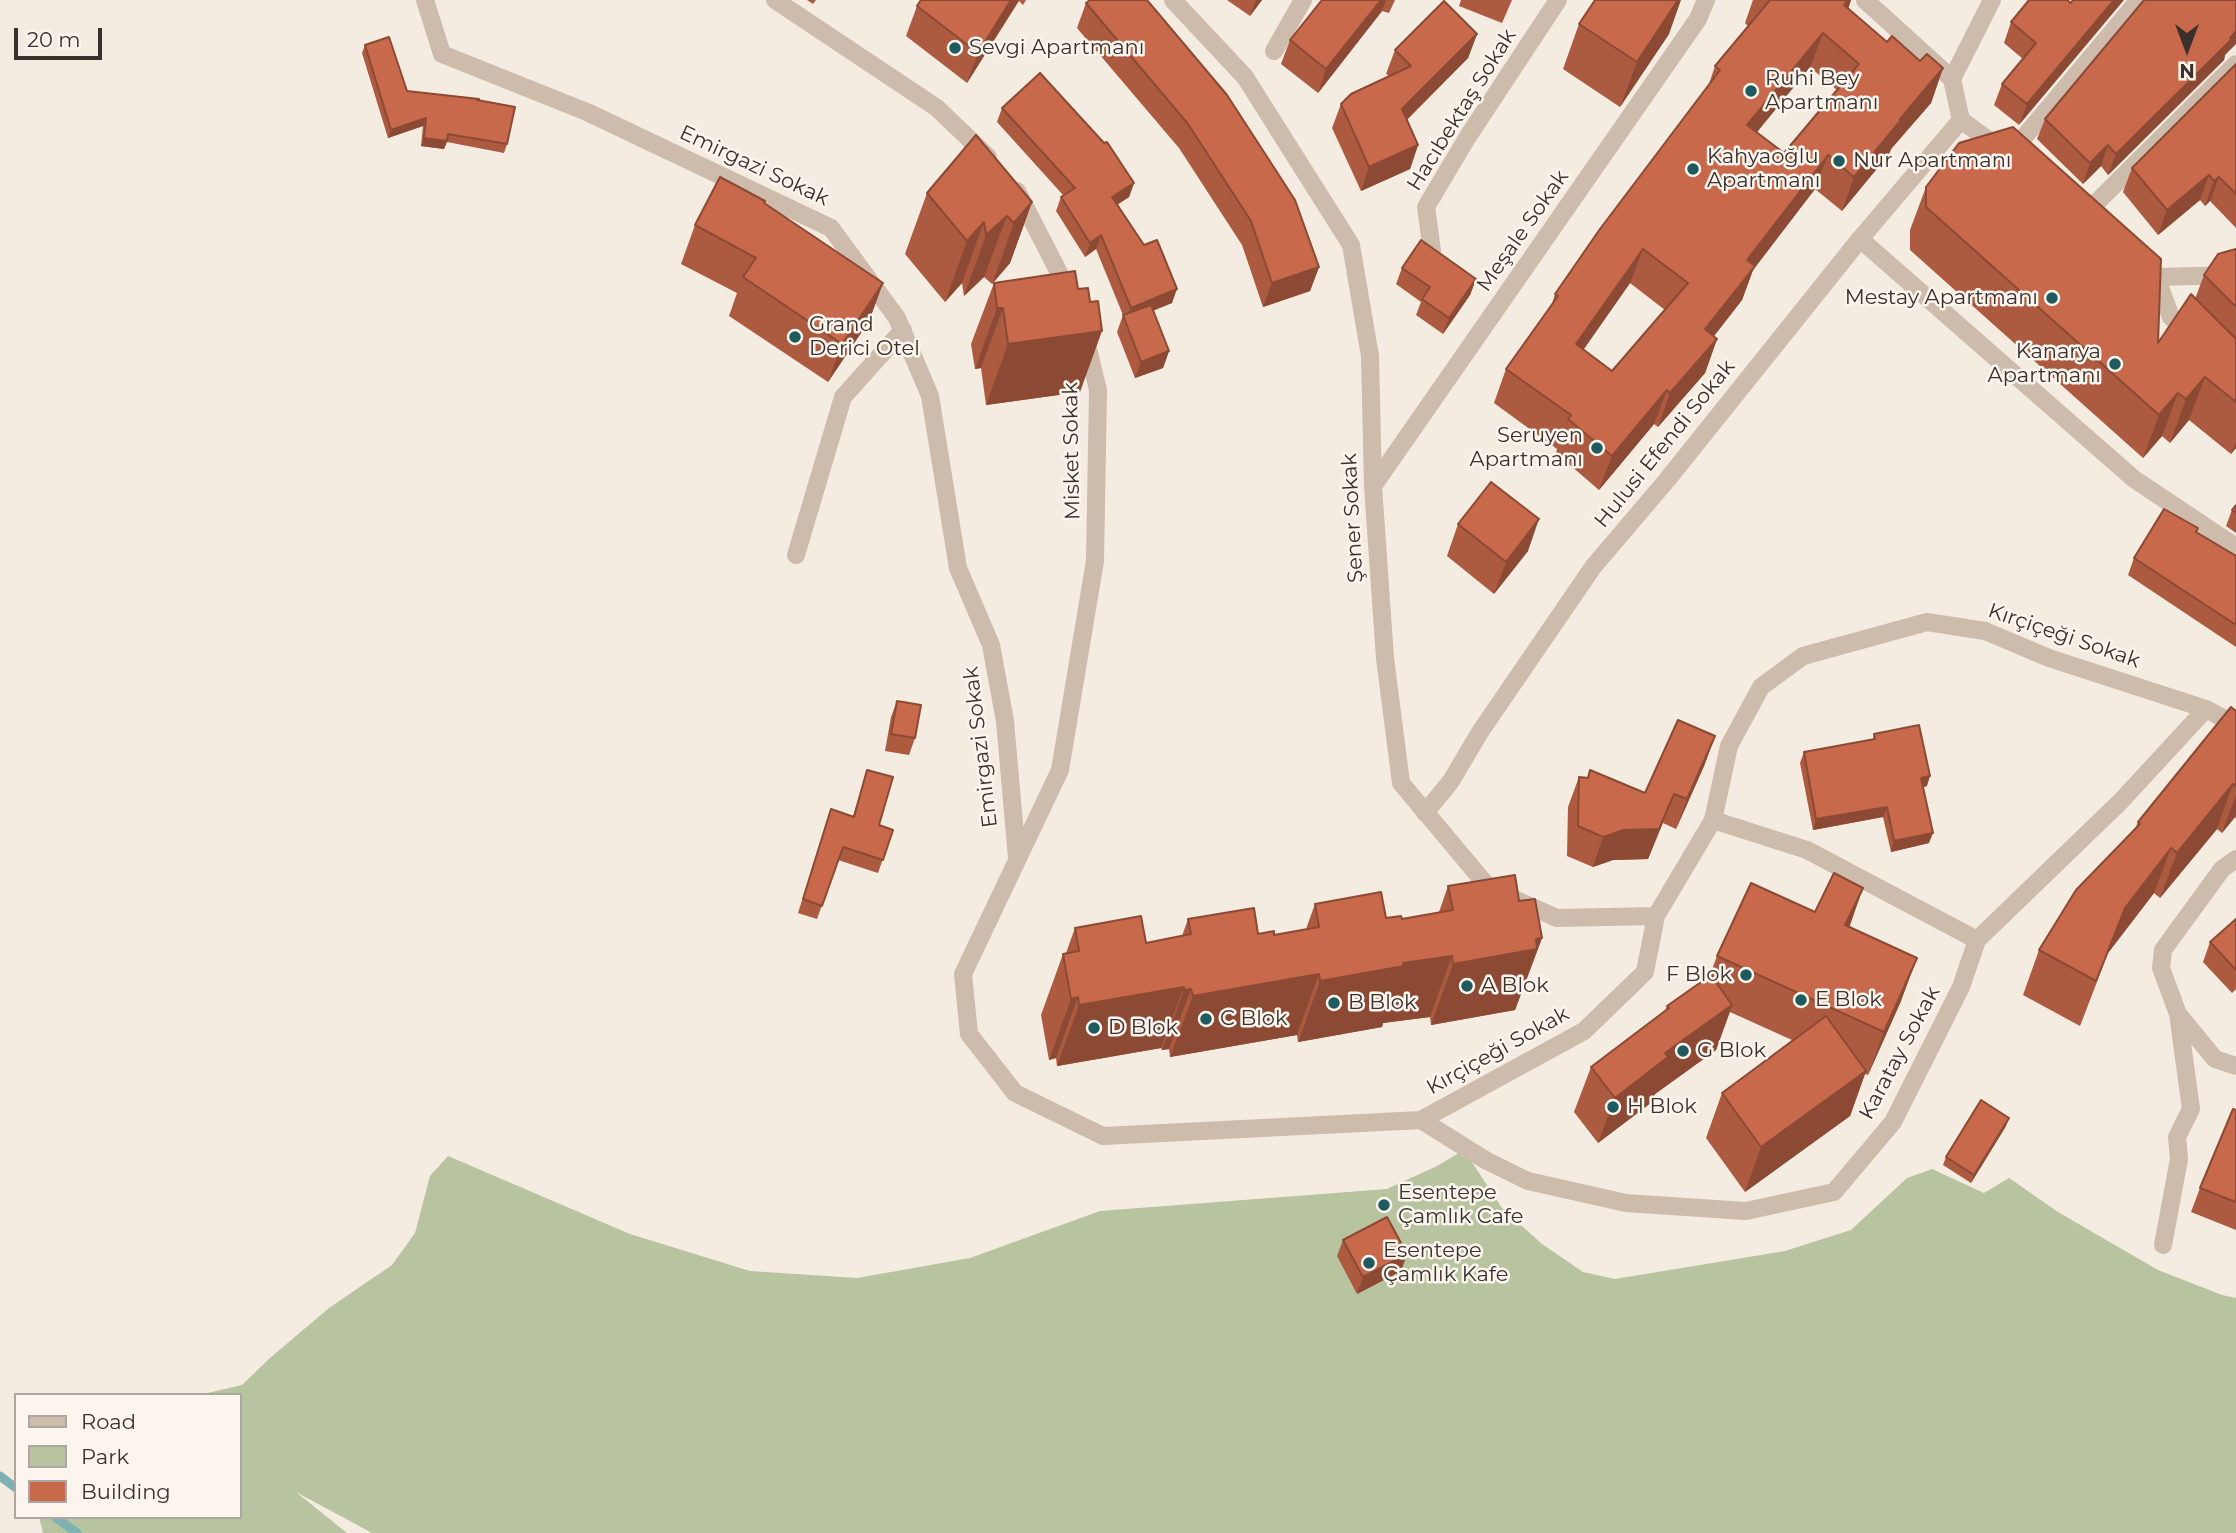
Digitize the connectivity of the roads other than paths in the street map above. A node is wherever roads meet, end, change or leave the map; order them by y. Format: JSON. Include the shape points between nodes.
{"nodes":[{"id":1,"x":425,"y":0,"type":"edge"},
{"id":2,"x":775,"y":0,"type":"edge"},
{"id":3,"x":1173,"y":0,"type":"edge"},
{"id":4,"x":1303,"y":0,"type":"edge"},
{"id":5,"x":1558,"y":0,"type":"edge"},
{"id":6,"x":1706,"y":0,"type":"edge"},
{"id":7,"x":1865,"y":0,"type":"edge"},
{"id":8,"x":1992,"y":0,"type":"edge"},
{"id":9,"x":2139,"y":0,"type":"edge"},
{"id":10,"x":1274,"y":51,"type":"dead end"},
{"id":11,"x":2236,"y":64,"type":"edge"},
{"id":12,"x":1952,"y":79,"type":"junction"},
{"id":13,"x":1961,"y":120,"type":"junction"},
{"id":14,"x":2084,"y":214,"type":"edge"},
{"id":15,"x":1860,"y":239,"type":"junction"},
{"id":16,"x":2125,"y":250,"type":"edge"},
{"id":17,"x":1432,"y":251,"type":"edge"},
{"id":18,"x":2236,"y":275,"type":"edge"},
{"id":19,"x":2155,"y":277,"type":"junction"},
{"id":20,"x":903,"y":330,"type":"junction"},
{"id":21,"x":2199,"y":345,"type":"edge"},
{"id":22,"x":1373,"y":486,"type":"junction"},
{"id":23,"x":2236,"y":547,"type":"edge"},
{"id":24,"x":796,"y":555,"type":"dead end"},
{"id":25,"x":2206,"y":709,"type":"junction"},
{"id":26,"x":2236,"y":725,"type":"edge"},
{"id":27,"x":1425,"y":813,"type":"junction"},
{"id":28,"x":1713,"y":820,"type":"junction"},
{"id":29,"x":1017,"y":858,"type":"junction"},
{"id":30,"x":2236,"y":859,"type":"edge"},
{"id":31,"x":1656,"y":916,"type":"junction"},
{"id":32,"x":1977,"y":940,"type":"junction"},
{"id":33,"x":2178,"y":1014,"type":"junction"},
{"id":34,"x":2236,"y":1066,"type":"edge"},
{"id":35,"x":1421,"y":1120,"type":"junction"},
{"id":36,"x":2163,"y":1245,"type":"dead end"}],
"edges":[{"from":1,"to":20,"type":"street","name":"Emirgazi Sokak","via":[[442,54],[587,112],[831,228]]},
{"from":2,"to":29,"type":"street","name":"Misket Sokak","via":[[937,107],[1005,173],[1082,321],[1098,390],[1095,561],[1060,770]]},
{"from":3,"to":22,"type":"street","name":"Şener Sokak","via":[[1245,77],[1351,245],[1370,356]]},
{"from":4,"to":10,"type":"street"},
{"from":5,"to":17,"type":"street","name":"Hacıbektaş Sokak","via":[[1426,207]]},
{"from":6,"to":22,"type":"street","name":"Meşale Sokak","via":[[1698,19]]},
{"from":7,"to":12,"type":"street"},
{"from":8,"to":12,"type":"street"},
{"from":9,"to":13,"type":"street","via":[[2015,159]]},
{"from":11,"to":14,"type":"street"},
{"from":12,"to":13,"type":"street"},
{"from":13,"to":15,"type":"street","name":"Hulusi Efendi Sokak"},
{"from":15,"to":23,"type":"street","via":[[2134,479]]},
{"from":15,"to":27,"type":"street","name":"Hulusi Efendi Sokak","via":[[1592,567]]},
{"from":16,"to":19,"type":"street"},
{"from":18,"to":19,"type":"street"},
{"from":19,"to":21,"type":"street","via":[[2171,317]]},
{"from":20,"to":24,"type":"street","via":[[842,397]]},
{"from":20,"to":29,"type":"street","name":"Emirgazi Sokak","via":[[930,396],[958,568],[991,645],[1005,721]]},
{"from":22,"to":27,"type":"street","name":"Şener Sokak","via":[[1385,658],[1401,783]]},
{"from":25,"to":26,"type":"street","name":"Kırçiçeği Sokak"},
{"from":25,"to":28,"type":"street","name":"Kırçiçeği Sokak","via":[[2049,658],[1985,631],[1927,622],[1803,656],[1761,687],[1729,746]]},
{"from":25,"to":32,"type":"street","name":"Karatay Sokak","via":[[2120,802]]},
{"from":27,"to":31,"type":"street","name":"Şener Sokak","via":[[1489,888],[1500,893],[1557,918]]},
{"from":28,"to":31,"type":"street","name":"Kırçiçeği Sokak"},
{"from":28,"to":32,"type":"street","via":[[1807,850]]},
{"from":29,"to":35,"type":"street","name":"Kırçiçeği Sokak","via":[[963,974],[969,1034],[1015,1094],[1103,1136]]},
{"from":30,"to":33,"type":"street","via":[[2222,869],[2163,950],[2161,968]]},
{"from":31,"to":35,"type":"street","name":"Kırçiçeği Sokak","via":[[1645,972],[1584,1031]]},
{"from":32,"to":35,"type":"street","name":"Karatay Sokak","via":[[1961,987],[1893,1122],[1834,1192],[1746,1211],[1626,1203],[1528,1181]]},
{"from":33,"to":34,"type":"street","via":[[2215,1059]]},
{"from":33,"to":36,"type":"street","via":[[2191,1109],[2177,1137],[2179,1159]]}]}
